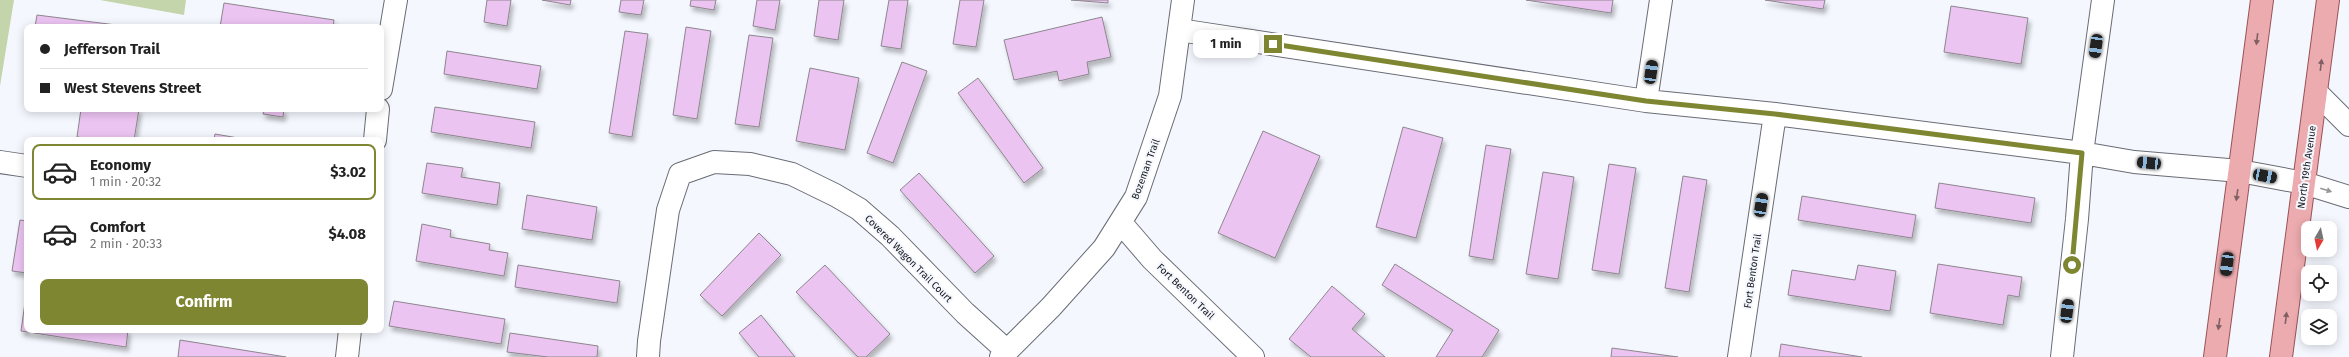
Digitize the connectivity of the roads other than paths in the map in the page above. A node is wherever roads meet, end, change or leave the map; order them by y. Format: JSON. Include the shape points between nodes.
{"nodes":[{"id":1,"x":396,"y":0,"type":"edge"},
{"id":2,"x":1183,"y":0,"type":"edge"},
{"id":3,"x":1661,"y":0,"type":"edge"},
{"id":4,"x":2103,"y":0,"type":"edge"},
{"id":5,"x":2262,"y":0,"type":"edge"},
{"id":6,"x":2328,"y":0,"type":"edge"},
{"id":7,"x":1179,"y":30,"type":"junction"},
{"id":8,"x":384,"y":71,"type":"edge"},
{"id":9,"x":2317,"y":93,"type":"junction"},
{"id":10,"x":1646,"y":101,"type":"junction"},
{"id":11,"x":378,"y":112,"type":"edge"},
{"id":12,"x":1775,"y":114,"type":"junction"},
{"id":13,"x":2349,"y":125,"type":"edge"},
{"id":14,"x":374,"y":137,"type":"edge"},
{"id":15,"x":2082,"y":153,"type":"junction"},
{"id":16,"x":0,"y":162,"type":"edge"},
{"id":17,"x":24,"y":166,"type":"edge"},
{"id":18,"x":2240,"y":172,"type":"junction"},
{"id":19,"x":2304,"y":183,"type":"junction"},
{"id":20,"x":2349,"y":197,"type":"edge"},
{"id":21,"x":1121,"y":223,"type":"junction"},
{"id":22,"x":350,"y":333,"type":"edge"},
{"id":23,"x":1004,"y":354,"type":"edge"},
{"id":24,"x":347,"y":357,"type":"edge"},
{"id":25,"x":648,"y":357,"type":"edge"},
{"id":26,"x":1253,"y":357,"type":"edge"},
{"id":27,"x":1739,"y":357,"type":"edge"},
{"id":28,"x":2062,"y":357,"type":"edge"},
{"id":29,"x":2215,"y":357,"type":"edge"},
{"id":30,"x":2281,"y":357,"type":"edge"}],
"edges":[{"from":1,"to":8,"type":"street"},
{"from":2,"to":7,"type":"street","name":"Bozeman Trail"},
{"from":3,"to":10,"type":"street"},
{"from":4,"to":15,"type":"street"},
{"from":5,"to":18,"type":"main road","one_way":true},
{"from":9,"to":6,"type":"main road","name":"North 19th Avenue","one_way":true},
{"from":7,"to":10,"type":"street"},
{"from":7,"to":21,"type":"street","name":"Bozeman Trail","via":[[1170,96],[1136,197]]},
{"from":9,"to":13,"type":"street"},
{"from":9,"to":19,"type":"main road","name":"North 19th Avenue"},
{"from":10,"to":12,"type":"street"},
{"from":11,"to":14,"type":"street"},
{"from":12,"to":15,"type":"street"},
{"from":12,"to":27,"type":"street","name":"Fort Benton Trail"},
{"from":15,"to":18,"type":"street","via":[[2134,162]]},
{"from":15,"to":28,"type":"street"},
{"from":16,"to":17,"type":"street"},
{"from":18,"to":19,"type":"street"},
{"from":18,"to":29,"type":"main road","one_way":true},
{"from":19,"to":20,"type":"street","one_way":true},
{"from":30,"to":19,"type":"main road","name":"North 19th Avenue","one_way":true},
{"from":21,"to":23,"type":"street","name":"Bozeman Trail","via":[[1098,254]]},
{"from":21,"to":26,"type":"street","name":"Fort Benton Trail","via":[[1152,259]]},
{"from":22,"to":24,"type":"street"},
{"from":23,"to":25,"type":"street","name":"Covered Wagon Trail Court","via":[[890,236],[859,209],[792,174],[750,164],[714,162],[680,174],[668,210]]}]}
